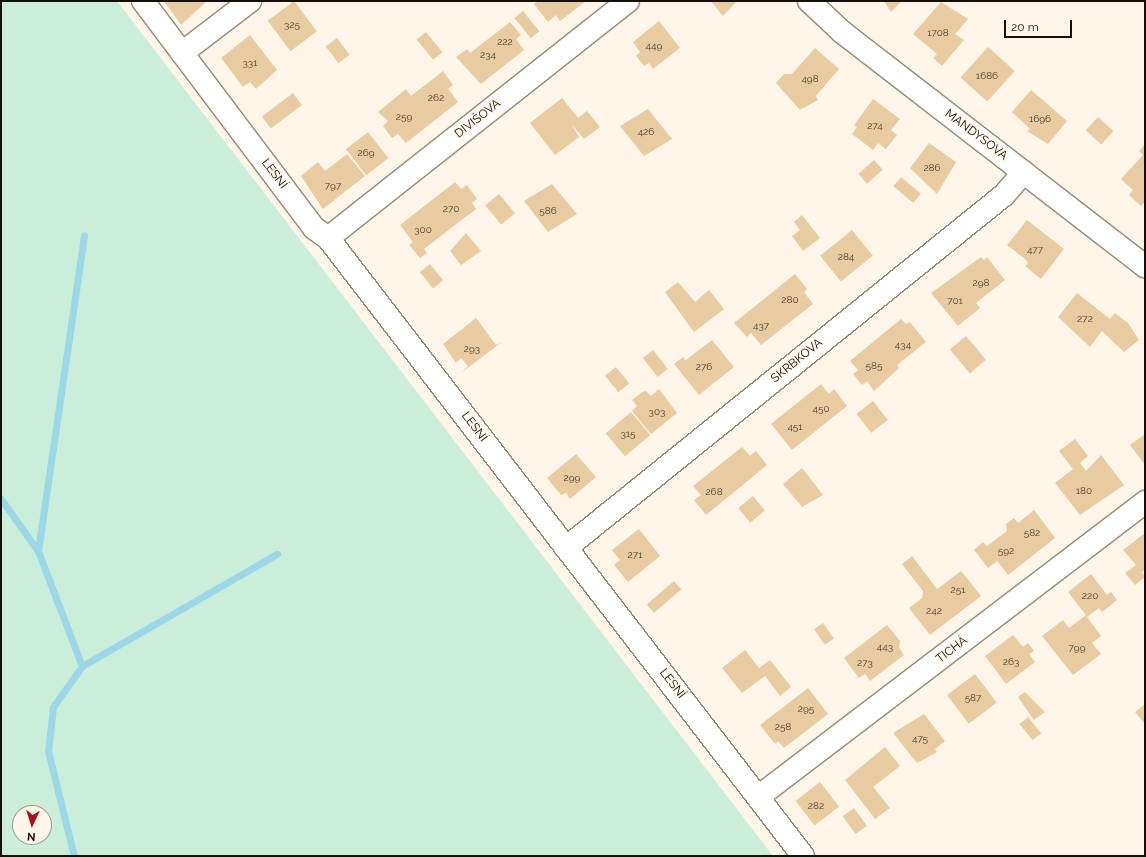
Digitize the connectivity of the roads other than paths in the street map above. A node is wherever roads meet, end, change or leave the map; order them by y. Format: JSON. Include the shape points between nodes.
{"nodes":[{"id":1,"x":144,"y":1,"type":"edge"},
{"id":2,"x":250,"y":1,"type":"edge"},
{"id":3,"x":628,"y":1,"type":"edge"},
{"id":4,"x":809,"y":1,"type":"edge"},
{"id":5,"x":182,"y":53,"type":"junction"},
{"id":6,"x":1024,"y":172,"type":"junction"},
{"id":7,"x":328,"y":238,"type":"junction"},
{"id":8,"x":1143,"y":260,"type":"edge"},
{"id":9,"x":1145,"y":502,"type":"edge"},
{"id":10,"x":566,"y":548,"type":"junction"},
{"id":11,"x":758,"y":797,"type":"junction"},
{"id":12,"x":803,"y":856,"type":"edge"}],
"edges":[{"from":1,"to":5,"type":"street","name":"LESNÍ"},
{"from":2,"to":5,"type":"street"},
{"from":3,"to":7,"type":"street","name":"DIVIŠOVA"},
{"from":4,"to":6,"type":"street","name":"MANDYSOVA","via":[[842,32]]},
{"from":5,"to":7,"type":"street","name":"LESNÍ","via":[[314,228]]},
{"from":6,"to":8,"type":"street","name":"MANDYSOVA"},
{"from":6,"to":10,"type":"street","name":"SKRBKOVA","via":[[1004,195]]},
{"from":7,"to":10,"type":"street","name":"LESNÍ"},
{"from":9,"to":11,"type":"street","name":"TICHÁ"},
{"from":10,"to":11,"type":"street","name":"LESNÍ"},
{"from":11,"to":12,"type":"street","name":"LESNÍ"}]}
